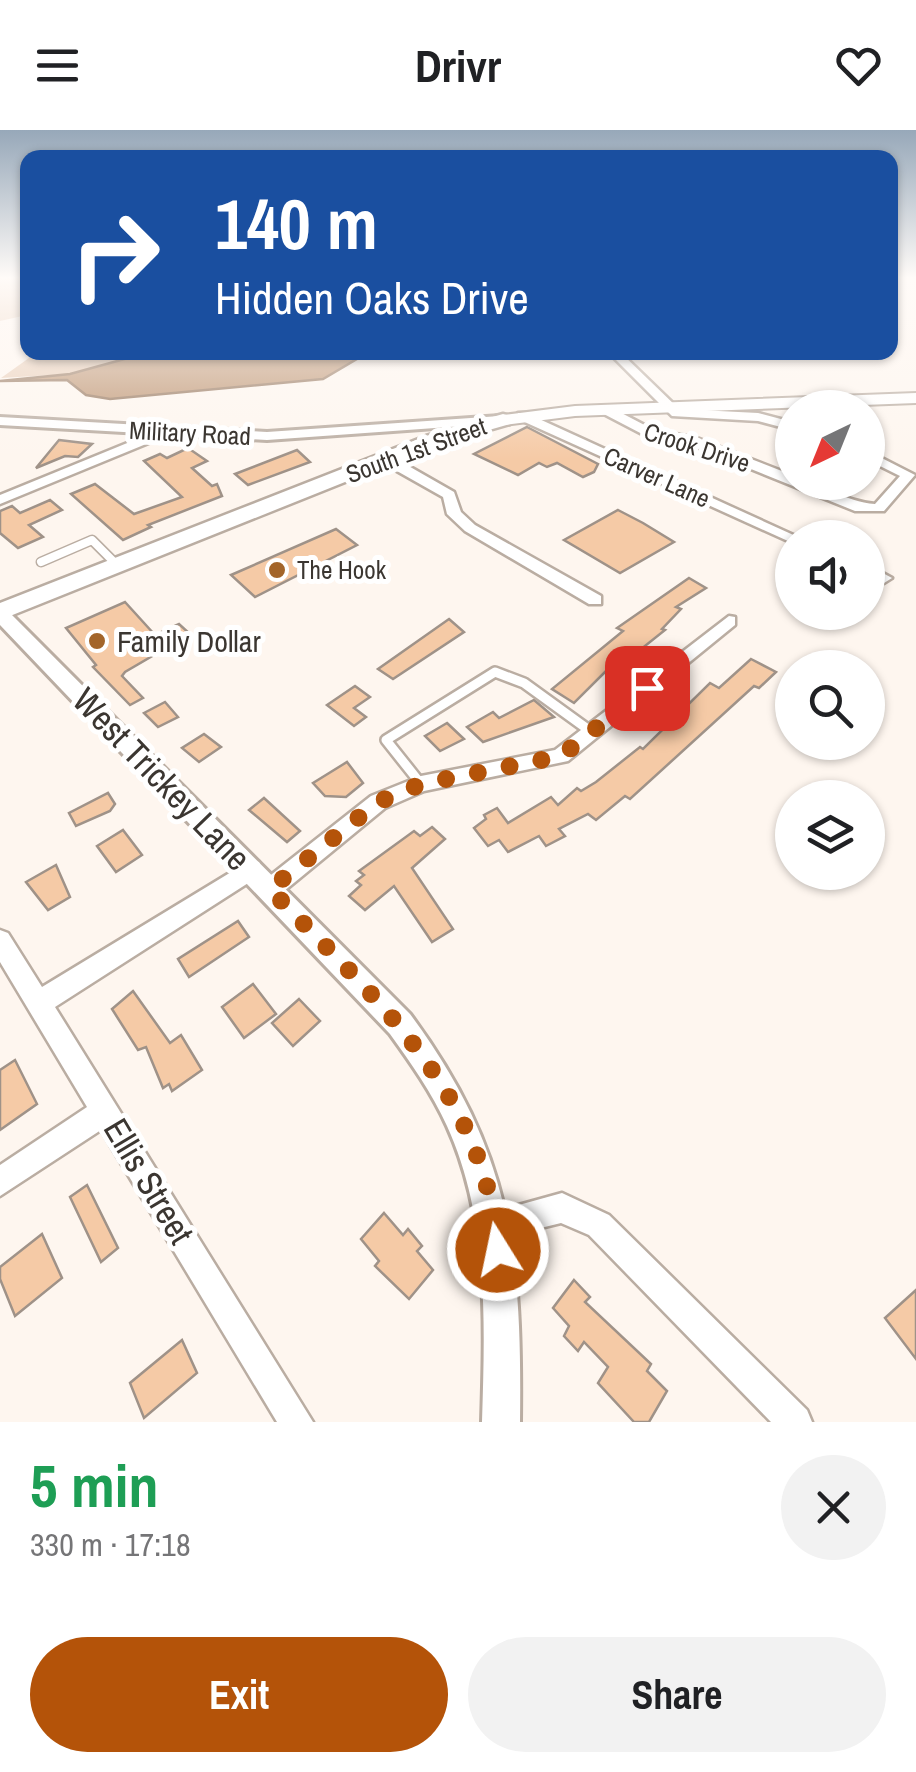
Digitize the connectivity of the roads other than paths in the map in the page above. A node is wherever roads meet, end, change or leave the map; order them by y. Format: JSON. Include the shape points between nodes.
{"nodes":[{"id":1,"x":621,"y":360,"type":"edge"},
{"id":2,"x":916,"y":398,"type":"edge"},
{"id":3,"x":667,"y":407,"type":"junction"},
{"id":4,"x":604,"y":409,"type":"junction"},
{"id":5,"x":512,"y":418,"type":"junction"},
{"id":6,"x":0,"y":421,"type":"edge"},
{"id":7,"x":775,"y":421,"type":"edge"},
{"id":8,"x":164,"y":432,"type":"junction"},
{"id":9,"x":381,"y":432,"type":"junction"},
{"id":10,"x":420,"y":438,"type":"junction"},
{"id":11,"x":386,"y":459,"type":"junction"},
{"id":12,"x":885,"y":463,"type":"edge"},
{"id":13,"x":775,"y":473,"type":"edge"},
{"id":14,"x":0,"y":500,"type":"edge"},
{"id":15,"x":839,"y":500,"type":"edge"},
{"id":16,"x":775,"y":530,"type":"edge"},
{"id":17,"x":41,"y":562,"type":"dead end"},
{"id":18,"x":118,"y":565,"type":"junction"},
{"id":19,"x":595,"y":600,"type":"dead end"},
{"id":20,"x":0,"y":613,"type":"edge"},
{"id":21,"x":729,"y":621,"type":"dead end"},
{"id":22,"x":593,"y":734,"type":"junction"},
{"id":23,"x":421,"y":784,"type":"junction"},
{"id":24,"x":251,"y":869,"type":"junction"},
{"id":25,"x":270,"y":889,"type":"junction"},
{"id":26,"x":0,"y":941,"type":"edge"},
{"id":27,"x":38,"y":1004,"type":"junction"},
{"id":28,"x":106,"y":1110,"type":"junction"},
{"id":29,"x":0,"y":1182,"type":"edge"},
{"id":30,"x":496,"y":1224,"type":"junction"},
{"id":31,"x":296,"y":1422,"type":"edge"},
{"id":32,"x":501,"y":1422,"type":"edge"},
{"id":33,"x":795,"y":1422,"type":"edge"}],
"edges":[{"from":1,"to":3,"type":"street"},
{"from":2,"to":3,"type":"main road","name":"South 1st Street"},
{"from":3,"to":4,"type":"main road","name":"South 1st Street"},
{"from":3,"to":7,"type":"street"},
{"from":4,"to":5,"type":"main road","name":"South 1st Street"},
{"from":4,"to":13,"type":"street","name":"Crook Drive","via":[[650,433],[692,441]]},
{"from":5,"to":10,"type":"main road","name":"South 1st Street"},
{"from":5,"to":10,"type":"street","name":"Military Road"},
{"from":5,"to":16,"type":"street","name":"Carver Lane"},
{"from":6,"to":8,"type":"street","name":"Military Road"},
{"from":8,"to":9,"type":"street","name":"Military Road"},
{"from":8,"to":14,"type":"street"},
{"from":9,"to":10,"type":"street","name":"Military Road"},
{"from":9,"to":10,"type":"street","name":"Military Road"},
{"from":10,"to":11,"type":"main road","name":"South 1st Street"},
{"from":11,"to":18,"type":"main road","name":"South 1st Street"},
{"from":11,"to":19,"type":"street","via":[[449,495],[454,514],[470,528]]},
{"from":12,"to":15,"type":"street","name":"Crook Drive","via":[[908,475],[878,508]]},
{"from":17,"to":18,"type":"lane","via":[[92,540]]},
{"from":18,"to":20,"type":"main road","name":"South 1st Street"},
{"from":20,"to":24,"type":"street","name":"West Trickey Lane"},
{"from":21,"to":22,"type":"street"},
{"from":22,"to":23,"type":"street","via":[[561,756]]},
{"from":22,"to":23,"type":"lane","via":[[508,674],[495,672],[386,740]]},
{"from":23,"to":25,"type":"street","via":[[378,802]]},
{"from":24,"to":25,"type":"street","name":"West Trickey Lane"},
{"from":24,"to":27,"type":"street"},
{"from":25,"to":30,"type":"street","name":"West Trickey Lane","via":[[400,1024],[442,1079]]},
{"from":26,"to":27,"type":"street","name":"Ellis Street"},
{"from":27,"to":28,"type":"street","name":"Ellis Street"},
{"from":28,"to":29,"type":"street"},
{"from":28,"to":31,"type":"street","name":"Ellis Street"},
{"from":30,"to":32,"type":"street","name":"West Trickey Lane"},
{"from":30,"to":33,"type":"street","via":[[562,1208],[599,1225]]}]}
